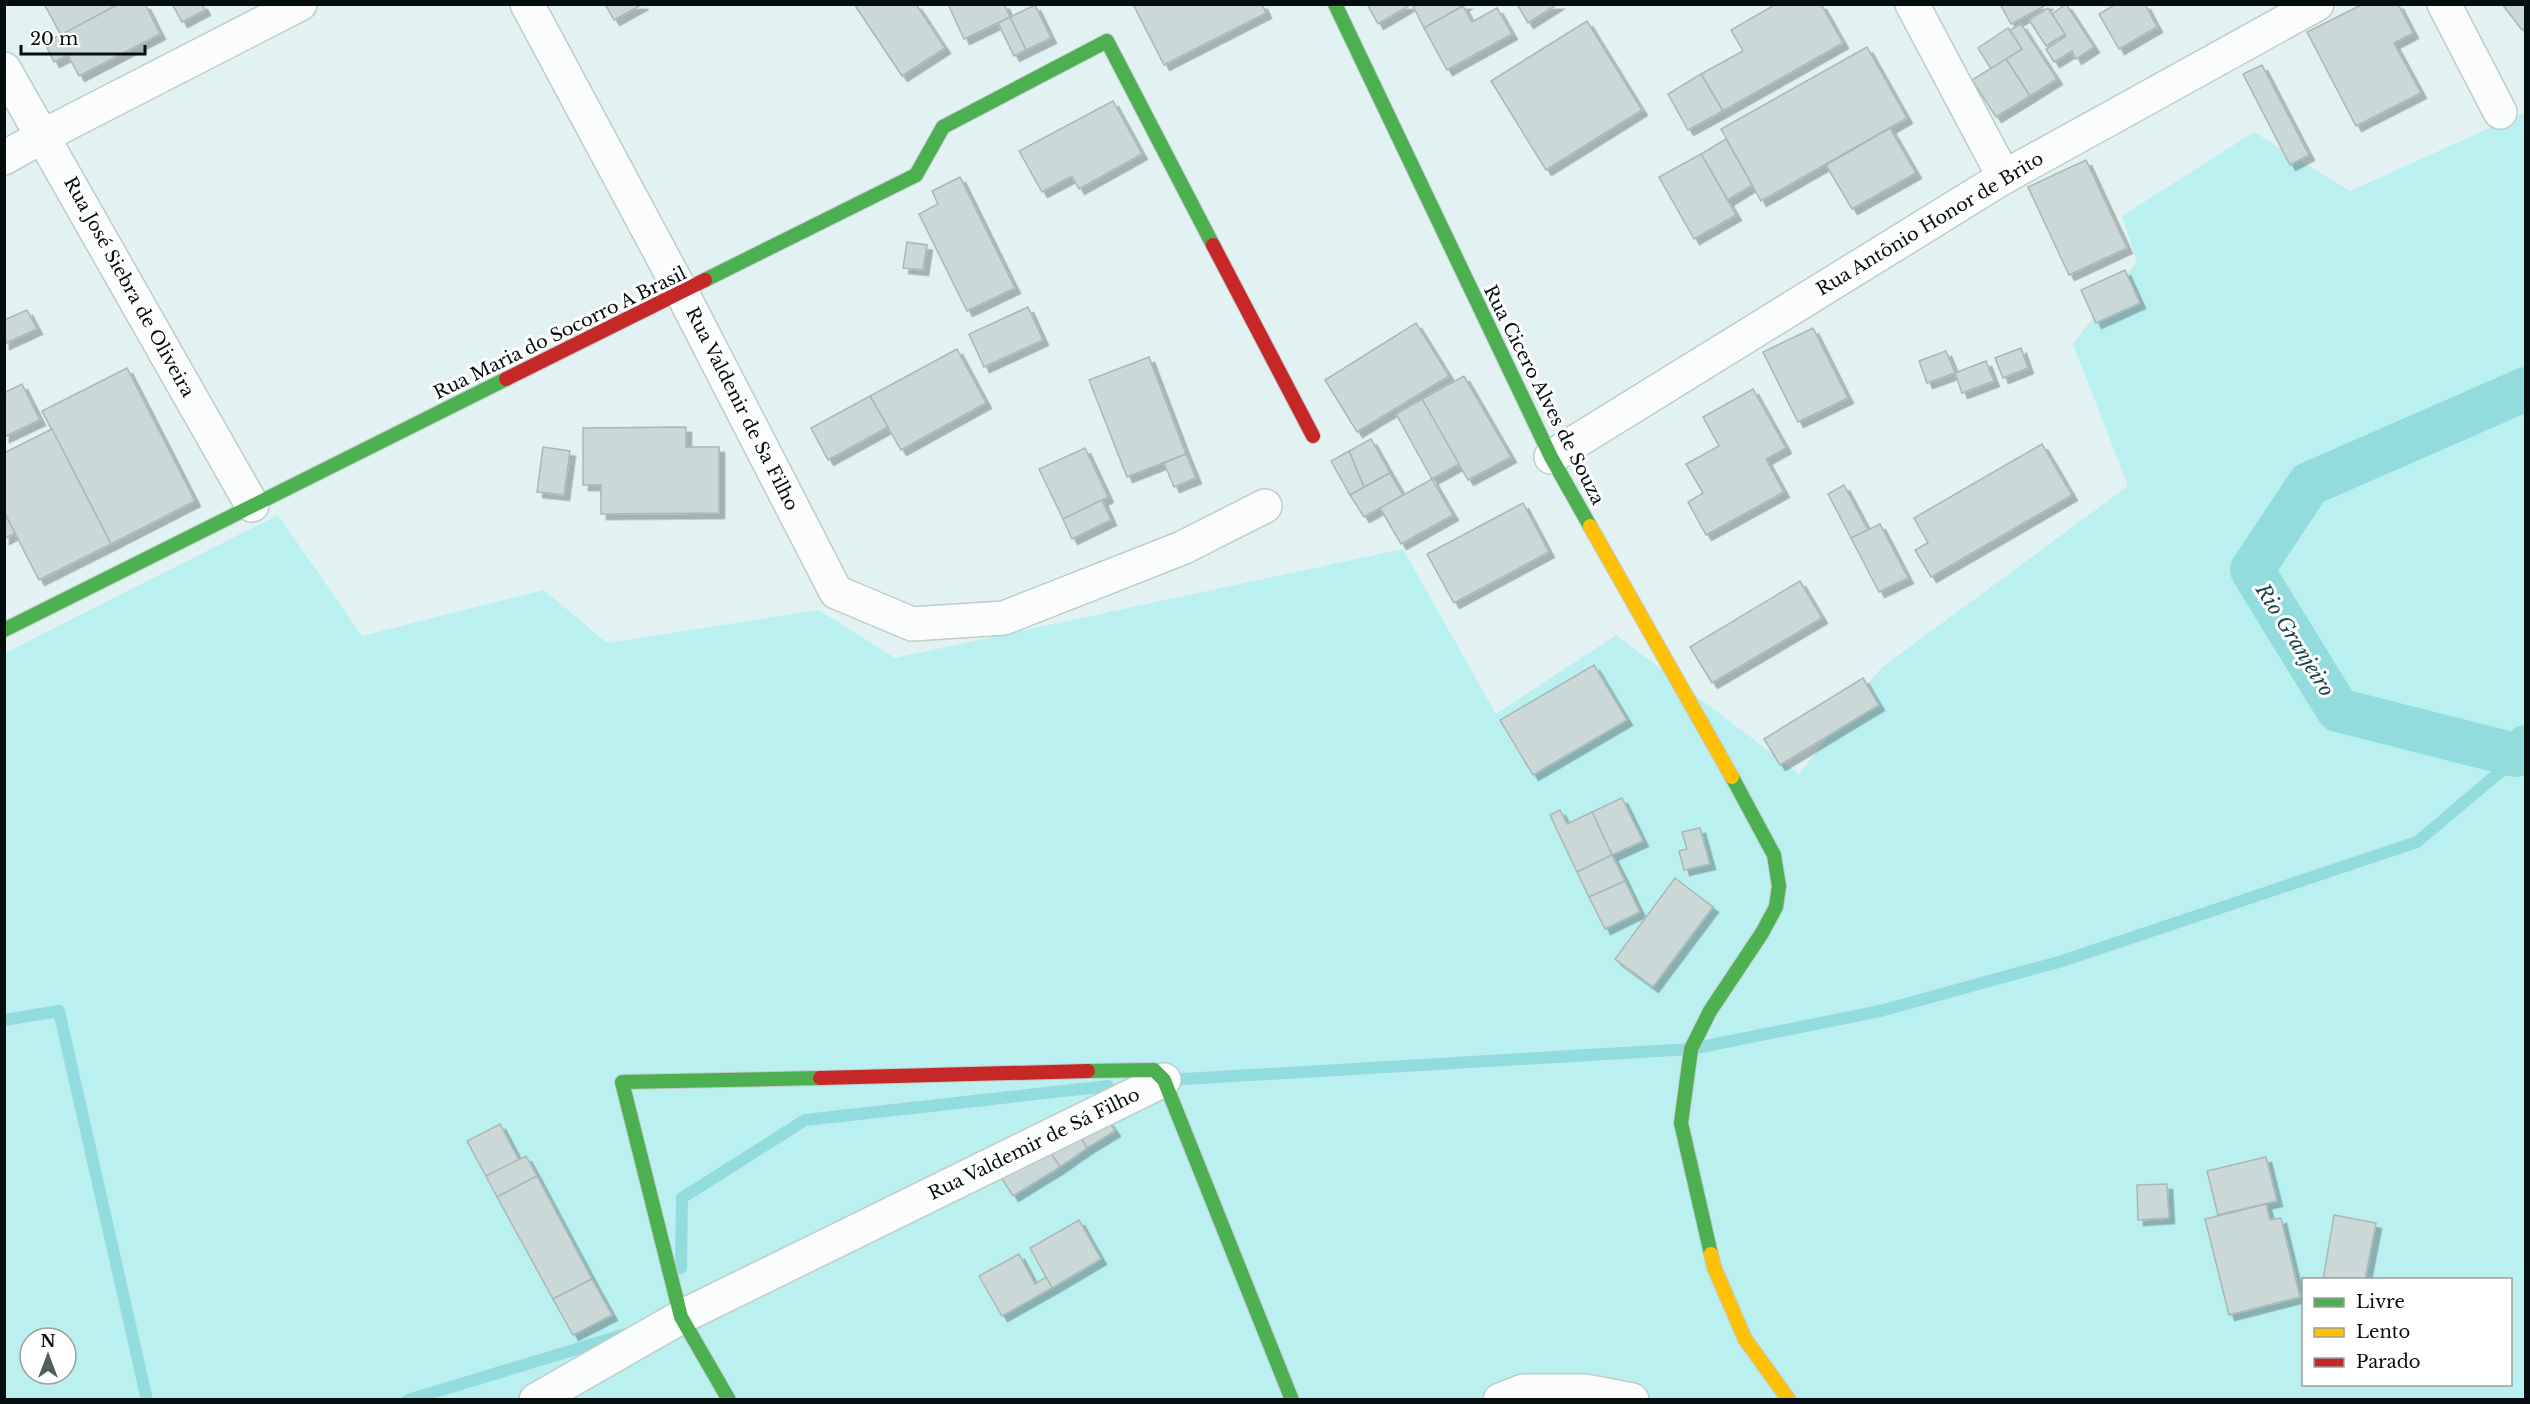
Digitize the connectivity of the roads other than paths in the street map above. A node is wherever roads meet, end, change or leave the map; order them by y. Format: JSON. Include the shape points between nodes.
{"nodes":[{"id":1,"x":300,"y":4,"type":"edge"},
{"id":2,"x":527,"y":4,"type":"edge"},
{"id":3,"x":1335,"y":4,"type":"edge"},
{"id":4,"x":1912,"y":4,"type":"edge"},
{"id":5,"x":2317,"y":4,"type":"edge"},
{"id":6,"x":2445,"y":4,"type":"edge"},
{"id":7,"x":4,"y":69,"type":"edge"},
{"id":8,"x":2500,"y":112,"type":"dead end"},
{"id":9,"x":44,"y":136,"type":"junction"},
{"id":10,"x":4,"y":158,"type":"edge"},
{"id":11,"x":2004,"y":177,"type":"junction"},
{"id":12,"x":682,"y":293,"type":"junction"},
{"id":13,"x":1313,"y":435,"type":"dead end"},
{"id":14,"x":1551,"y":457,"type":"junction"},
{"id":15,"x":252,"y":505,"type":"junction"},
{"id":16,"x":1265,"y":506,"type":"dead end"},
{"id":17,"x":4,"y":630,"type":"edge"},
{"id":18,"x":1164,"y":1080,"type":"junction"},
{"id":19,"x":681,"y":1317,"type":"junction"},
{"id":20,"x":536,"y":1400,"type":"edge"},
{"id":21,"x":729,"y":1400,"type":"edge"},
{"id":22,"x":1292,"y":1400,"type":"edge"},
{"id":23,"x":1500,"y":1400,"type":"edge"},
{"id":24,"x":1632,"y":1400,"type":"edge"},
{"id":25,"x":1789,"y":1400,"type":"edge"}],
"edges":[{"from":1,"to":9,"type":"street"},
{"from":2,"to":12,"type":"street","name":"Rua Valdenir de Sa Filho"},
{"from":3,"to":14,"type":"street","name":"Rua Cicero Alves de Souza"},
{"from":4,"to":11,"type":"street"},
{"from":5,"to":11,"type":"street","name":"Rua Antônio Honor de Brito"},
{"from":6,"to":8,"type":"street"},
{"from":7,"to":9,"type":"street","name":"Rua José Siebra de Oliveira"},
{"from":9,"to":10,"type":"street"},
{"from":9,"to":15,"type":"street","name":"Rua José Siebra de Oliveira"},
{"from":11,"to":14,"type":"street","name":"Rua Antônio Honor de Brito"},
{"from":12,"to":13,"type":"street","name":"Rua Maria do Socorro A Brasil","via":[[916,175],[943,127],[1107,41]]},
{"from":12,"to":15,"type":"street","name":"Rua Maria do Socorro A Brasil"},
{"from":12,"to":16,"type":"street","name":"Rua Valdenir de Sa Filho","via":[[836,592],[912,624],[1004,618],[1182,548]]},
{"from":14,"to":25,"type":"street","name":"Rua Cicero Alves de Souza","via":[[1774,855],[1779,886],[1776,907],[1710,1011],[1691,1049],[1681,1123],[1714,1267],[1745,1339]]},
{"from":15,"to":17,"type":"street","name":"Rua Maria do Socorro A Brasil"},
{"from":18,"to":19,"type":"street","name":"Rua Valdemir de Sá Filho"},
{"from":18,"to":19,"type":"street","via":[[1154,1070],[622,1082]]},
{"from":18,"to":22,"type":"street","name":"Rua Valdemir de Sá Filho"},
{"from":19,"to":20,"type":"street","name":"Rua Valdemir de Sá Filho"},
{"from":19,"to":21,"type":"street"},
{"from":23,"to":24,"type":"street","via":[[1523,1391],[1585,1391]]}]}
